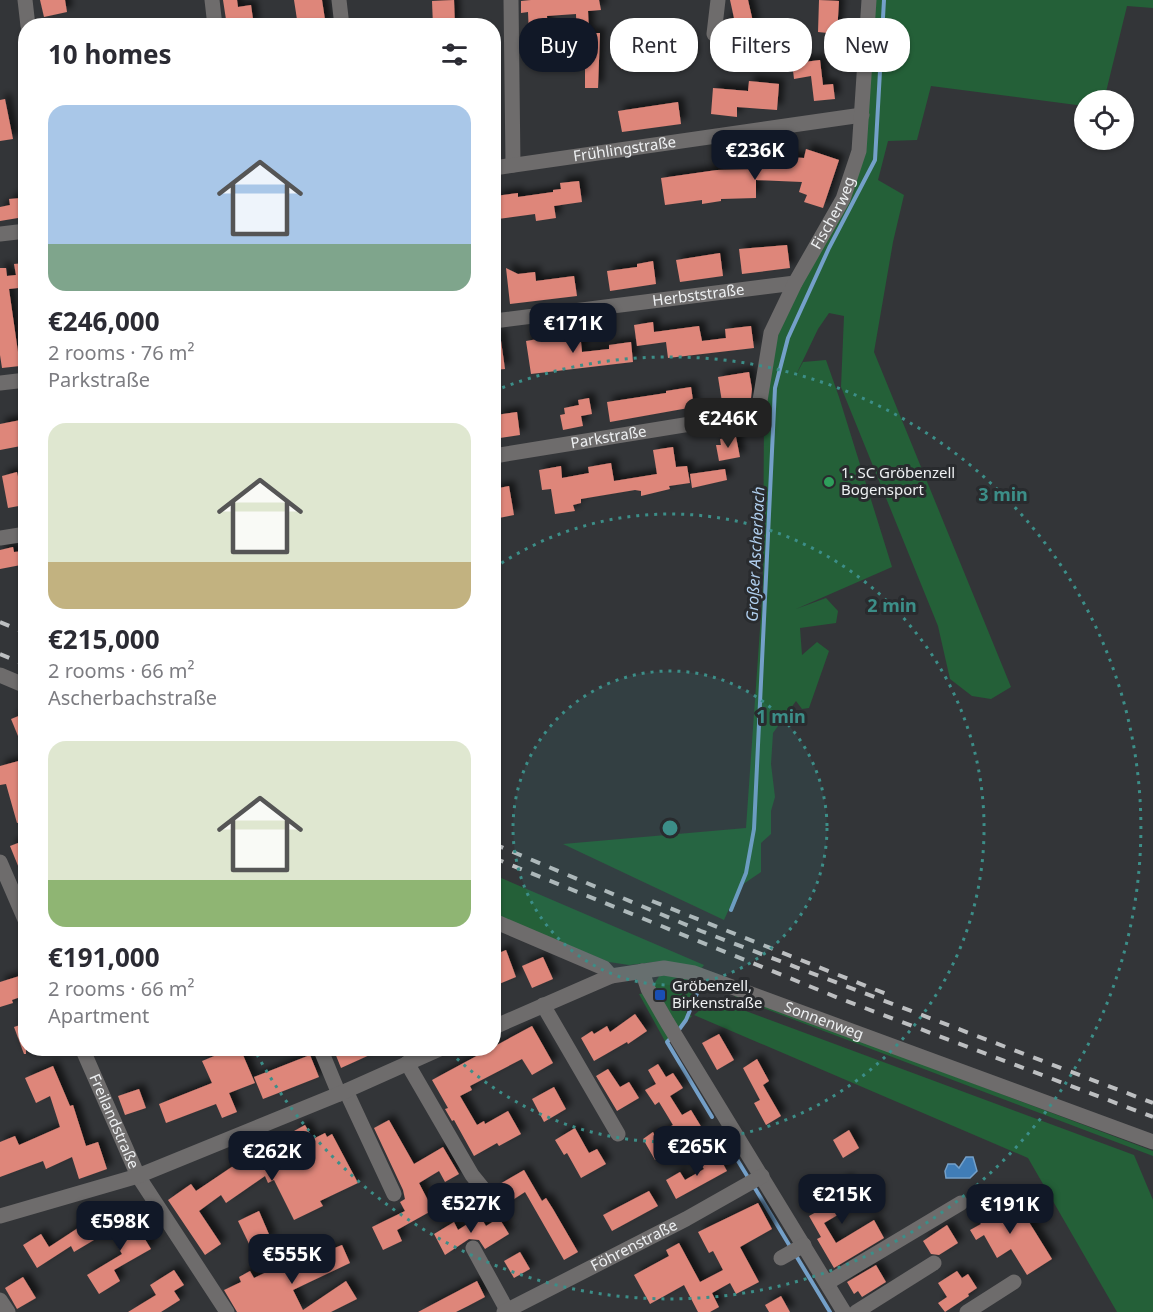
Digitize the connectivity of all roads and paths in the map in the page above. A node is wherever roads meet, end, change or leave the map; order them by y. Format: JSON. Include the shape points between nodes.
{"nodes":[{"id":1,"x":25,"y":0,"type":"edge"},
{"id":2,"x":212,"y":0,"type":"edge"},
{"id":3,"x":339,"y":0,"type":"edge"},
{"id":4,"x":511,"y":0,"type":"edge"},
{"id":5,"x":718,"y":0,"type":"edge"},
{"id":6,"x":869,"y":0,"type":"edge"},
{"id":7,"x":27,"y":18,"type":"edge"},
{"id":8,"x":214,"y":18,"type":"edge"},
{"id":9,"x":341,"y":18,"type":"edge"},
{"id":10,"x":716,"y":18,"type":"edge"},
{"id":11,"x":862,"y":115,"type":"junction"},
{"id":12,"x":513,"y":165,"type":"junction"},
{"id":13,"x":501,"y":167,"type":"edge"},
{"id":14,"x":18,"y":232,"type":"edge"},
{"id":15,"x":0,"y":234,"type":"edge"},
{"id":16,"x":795,"y":283,"type":"junction"},
{"id":17,"x":501,"y":320,"type":"edge"},
{"id":18,"x":18,"y":381,"type":"edge"},
{"id":19,"x":0,"y":383,"type":"edge"},
{"id":20,"x":758,"y":413,"type":"joint"},
{"id":21,"x":501,"y":455,"type":"edge"},
{"id":22,"x":18,"y":535,"type":"edge"},
{"id":23,"x":0,"y":538,"type":"edge"},
{"id":24,"x":0,"y":675,"type":"edge"},
{"id":25,"x":18,"y":683,"type":"edge"},
{"id":26,"x":0,"y":862,"type":"edge"},
{"id":27,"x":3,"y":878,"type":"edge"},
{"id":28,"x":18,"y":907,"type":"edge"},
{"id":29,"x":501,"y":924,"type":"edge"},
{"id":30,"x":642,"y":971,"type":"junction"},
{"id":31,"x":611,"y":976,"type":"junction"},
{"id":32,"x":543,"y":1005,"type":"junction"},
{"id":33,"x":501,"y":1024,"type":"edge"},
{"id":34,"x":86,"y":1056,"type":"edge"},
{"id":35,"x":324,"y":1056,"type":"edge"},
{"id":36,"x":423,"y":1056,"type":"edge"},
{"id":37,"x":407,"y":1063,"type":"junction"},
{"id":38,"x":343,"y":1093,"type":"junction"},
{"id":39,"x":618,"y":1134,"type":"dead end"},
{"id":40,"x":1153,"y":1142,"type":"edge"},
{"id":41,"x":138,"y":1176,"type":"junction"},
{"id":42,"x":759,"y":1177,"type":"junction"},
{"id":43,"x":394,"y":1194,"type":"dead end"},
{"id":44,"x":493,"y":1201,"type":"dead end"},
{"id":45,"x":961,"y":1203,"type":"dead end"},
{"id":46,"x":0,"y":1216,"type":"edge"},
{"id":47,"x":473,"y":1248,"type":"dead end"},
{"id":48,"x":934,"y":1263,"type":"dead end"},
{"id":49,"x":1014,"y":1281,"type":"dead end"},
{"id":50,"x":827,"y":1283,"type":"junction"},
{"id":51,"x":0,"y":1300,"type":"edge"},
{"id":52,"x":505,"y":1311,"type":"edge"},
{"id":53,"x":8,"y":1312,"type":"edge"},
{"id":54,"x":227,"y":1312,"type":"edge"},
{"id":55,"x":844,"y":1312,"type":"edge"},
{"id":56,"x":856,"y":1312,"type":"edge"},
{"id":57,"x":967,"y":1312,"type":"edge"}],
"edges":[{"from":1,"to":7,"type":"street"},
{"from":2,"to":8,"type":"street"},
{"from":3,"to":9,"type":"street"},
{"from":4,"to":12,"type":"street"},
{"from":5,"to":10,"type":"street"},
{"from":6,"to":11,"type":"street","name":"Fischerweg"},
{"from":11,"to":12,"type":"street","name":"Frühlingstraße"},
{"from":11,"to":16,"type":"street","name":"Fischerweg","via":[[859,151],[843,199]]},
{"from":12,"to":13,"type":"street","name":"Frühlingstraße"},
{"from":14,"to":15,"type":"street"},
{"from":16,"to":17,"type":"street","name":"Herbststraße"},
{"from":16,"to":20,"type":"street","name":"Fischerweg","via":[[771,333]]},
{"from":18,"to":19,"type":"street"},
{"from":20,"to":21,"type":"street","name":"Parkstraße"},
{"from":22,"to":23,"type":"street"},
{"from":24,"to":25,"type":"street"},
{"from":26,"to":27,"type":"street"},
{"from":27,"to":28,"type":"street"},
{"from":29,"to":31,"type":"street","via":[[604,968]]},
{"from":30,"to":31,"type":"street","name":"Sonnenweg"},
{"from":30,"to":40,"type":"street","name":"Sonnenweg","via":[[664,968],[694,973]]},
{"from":30,"to":42,"type":"street","via":[[648,989]]},
{"from":31,"to":32,"type":"street","name":"Sonnenweg"},
{"from":32,"to":33,"type":"street","name":"Sonnenweg"},
{"from":32,"to":39,"type":"street"},
{"from":34,"to":41,"type":"street","name":"Freilandstraße"},
{"from":35,"to":38,"type":"street"},
{"from":36,"to":37,"type":"street"},
{"from":37,"to":38,"type":"street"},
{"from":37,"to":44,"type":"street","via":[[472,1175]]},
{"from":38,"to":41,"type":"street"},
{"from":38,"to":43,"type":"street"},
{"from":41,"to":46,"type":"street"},
{"from":41,"to":54,"type":"street","name":"Freilandstraße"},
{"from":42,"to":50,"type":"street","via":[[793,1251]]},
{"from":42,"to":52,"type":"street","name":"Föhrenstraße","via":[[660,1233]]},
{"from":45,"to":50,"type":"street"},
{"from":47,"to":52,"type":"street"},
{"from":48,"to":56,"type":"street"},
{"from":49,"to":57,"type":"street"},
{"from":50,"to":55,"type":"street"},
{"from":51,"to":53,"type":"street"}]}
